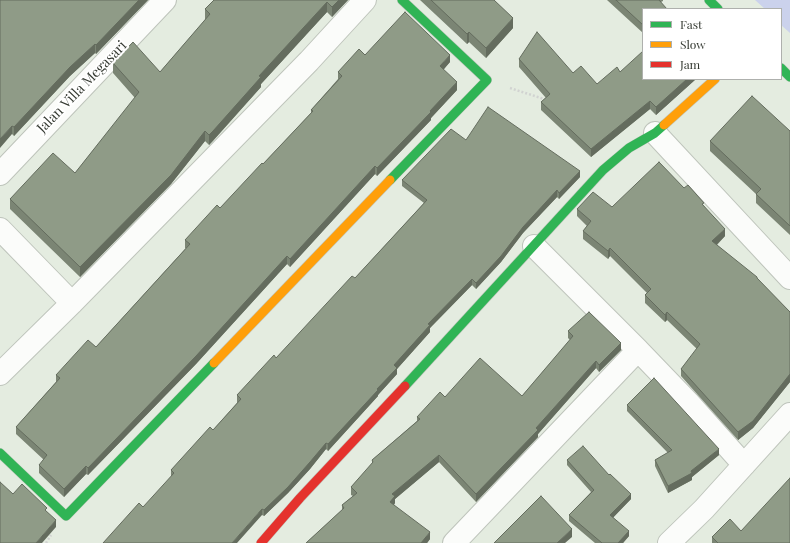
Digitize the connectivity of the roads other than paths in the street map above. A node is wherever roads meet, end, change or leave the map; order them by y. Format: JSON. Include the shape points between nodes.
{"nodes":[{"id":1,"x":165,"y":0,"type":"edge"},
{"id":2,"x":364,"y":0,"type":"edge"},
{"id":3,"x":402,"y":0,"type":"edge"},
{"id":4,"x":709,"y":0,"type":"edge"},
{"id":5,"x":717,"y":8,"type":"edge"},
{"id":6,"x":782,"y":69,"type":"edge"},
{"id":7,"x":790,"y":77,"type":"edge"},
{"id":8,"x":714,"y":80,"type":"edge"},
{"id":9,"x":656,"y":133,"type":"junction"},
{"id":10,"x":0,"y":174,"type":"edge"},
{"id":11,"x":0,"y":229,"type":"edge"},
{"id":12,"x":534,"y":246,"type":"junction"},
{"id":13,"x":790,"y":278,"type":"edge"},
{"id":14,"x":72,"y":303,"type":"junction"},
{"id":15,"x":638,"y":350,"type":"junction"},
{"id":16,"x":0,"y":374,"type":"edge"},
{"id":17,"x":790,"y":414,"type":"edge"},
{"id":18,"x":0,"y":453,"type":"edge"},
{"id":19,"x":744,"y":465,"type":"junction"},
{"id":20,"x":261,"y":543,"type":"edge"},
{"id":21,"x":454,"y":543,"type":"edge"},
{"id":22,"x":669,"y":543,"type":"edge"}],
"edges":[{"from":1,"to":10,"type":"street","name":"Jalan Villa Megasari"},
{"from":2,"to":14,"type":"street","via":[[309,61]]},
{"from":3,"to":18,"type":"street","via":[[486,80],[66,516]]},
{"from":4,"to":5,"type":"street"},
{"from":6,"to":7,"type":"street"},
{"from":8,"to":9,"type":"street"},
{"from":9,"to":12,"type":"street","via":[[629,148],[603,170]]},
{"from":9,"to":13,"type":"street"},
{"from":11,"to":14,"type":"street"},
{"from":12,"to":15,"type":"street"},
{"from":12,"to":20,"type":"street"},
{"from":14,"to":16,"type":"street"},
{"from":15,"to":19,"type":"street"},
{"from":15,"to":21,"type":"street"},
{"from":17,"to":19,"type":"street"},
{"from":19,"to":22,"type":"street"}]}
